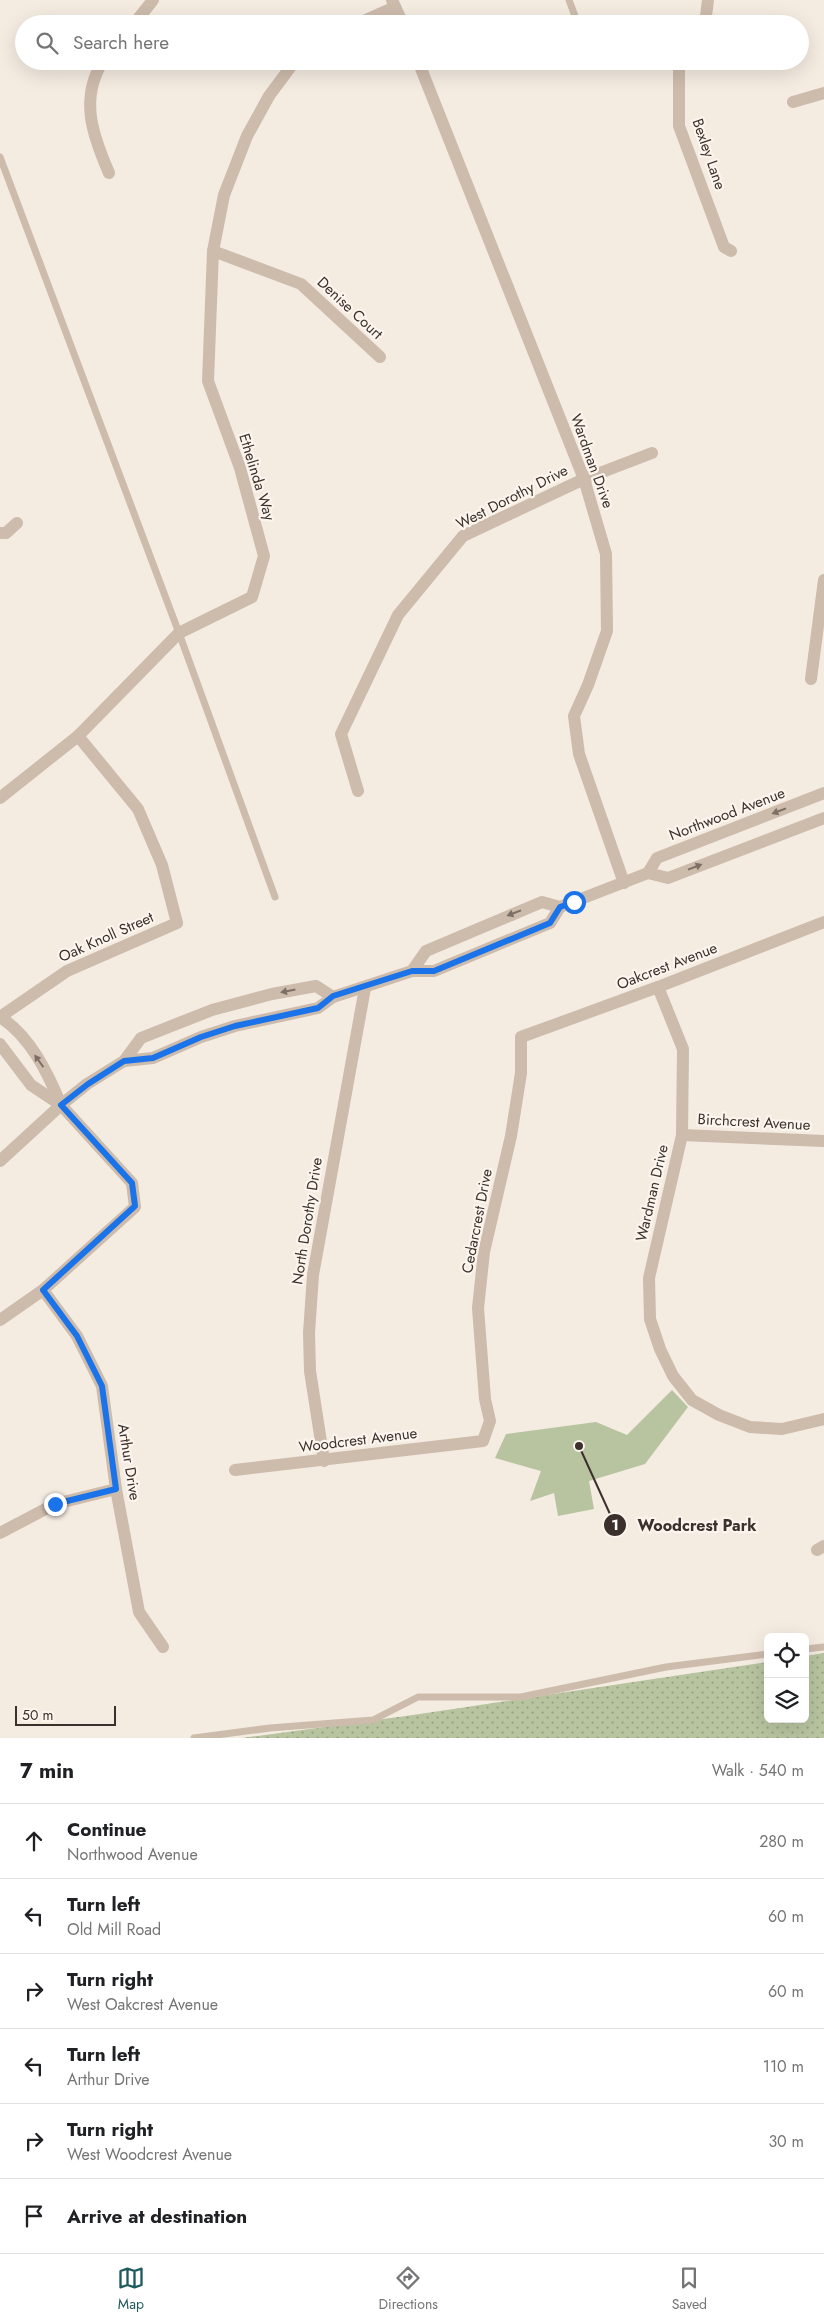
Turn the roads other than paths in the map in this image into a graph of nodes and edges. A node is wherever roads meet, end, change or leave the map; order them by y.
1 (153, 0) edge
2 (568, 0) edge
3 (708, 0) edge
4 (393, 4) edge
5 (141, 15) edge
6 (373, 15) edge
7 (574, 15) edge
8 (706, 15) edge
9 (98, 70) edge
10 (288, 70) edge
11 (422, 70) edge
12 (679, 70) edge
13 (824, 92) edge
14 (793, 102) dead end
15 (0, 157) edge
16 (108, 173) dead end
17 (213, 251) junction
18 (731, 251) dead end
19 (380, 357) dead end
20 (652, 453) dead end
21 (584, 479) junction
22 (17, 523) dead end
23 (0, 533) edge
24 (823, 588) edge
25 (179, 633) junction
26 (811, 679) dead end
27 (78, 736) junction
28 (358, 791) dead end
29 (824, 793) edge
30 (0, 798) edge
31 (824, 818) edge
32 (648, 873) junction
33 (624, 882) junction
34 (275, 897) dead end
35 (560, 907) junction
36 (824, 922) edge
37 (412, 971) junction
38 (658, 987) junction
39 (365, 988) junction
40 (333, 996) junction
41 (0, 1017) edge
42 (521, 1036) joint
43 (0, 1044) edge
44 (124, 1061) junction
45 (61, 1105) junction
46 (682, 1135) junction
47 (824, 1141) edge
48 (0, 1161) edge
49 (43, 1290) junction
50 (0, 1320) edge
51 (824, 1419) edge
52 (484, 1442) joint
53 (324, 1461) junction
54 (235, 1470) dead end
55 (116, 1489) junction
56 (0, 1533) edge
57 (163, 1647) dead end
58 (824, 1647) edge
59 (809, 1649) edge
60 (764, 1655) edge
61 (194, 1738) edge

1 - 5 street
2 - 7 lane
3 - 8 street
4 - 6 street
9 - 16 street
10 - 17 street, Ethelinda Way
11 - 21 street, Wardman Drive
12 - 18 street, Bexley Lane
13 - 14 street
15 - 25 lane
17 - 19 street, Denise Court
17 - 25 street, Ethelinda Way
20 - 21 street, West Dorothy Drive
21 - 28 street, West Dorothy Drive
21 - 33 street, Wardman Drive
22 - 23 street
24 - 26 street
25 - 27 street, Ethelinda Way
25 - 34 lane
27 - 30 street, Ethelinda Way
27 - 41 street, Oak Knoll Street
29 -> 32 street, Northwood Avenue
32 -> 31 street, Northwood Avenue
32 - 33 street, Northwood Avenue
33 - 35 street, Northwood Avenue
35 - 37 street, Northwood Avenue
35 -> 37 street, Northwood Avenue
36 - 38 street, Oakcrest Avenue
37 - 39 street, Northwood Avenue
38 - 42 street, Oakcrest Avenue
38 - 46 street, Wardman Drive
39 - 40 street, Northwood Avenue
39 - 53 street, North Dorothy Drive
40 - 44 street, Northwood Avenue
40 -> 44 street, Northwood Avenue
45 -> 41 street
42 - 52 street, Cedarcrest Drive
43 - 45 street
44 - 45 street, Northwood Avenue
45 - 48 street, Northwood Avenue
45 - 49 street
46 - 47 street, Birchcrest Avenue
46 - 51 street, Wardman Drive
49 - 50 street
49 - 55 street, Arthur Drive
52 - 53 street, Woodcrest Avenue
53 - 54 street, Woodcrest Avenue
55 - 56 street
55 - 57 street, Arthur Drive
58 - 59 lane
60 - 61 lane

